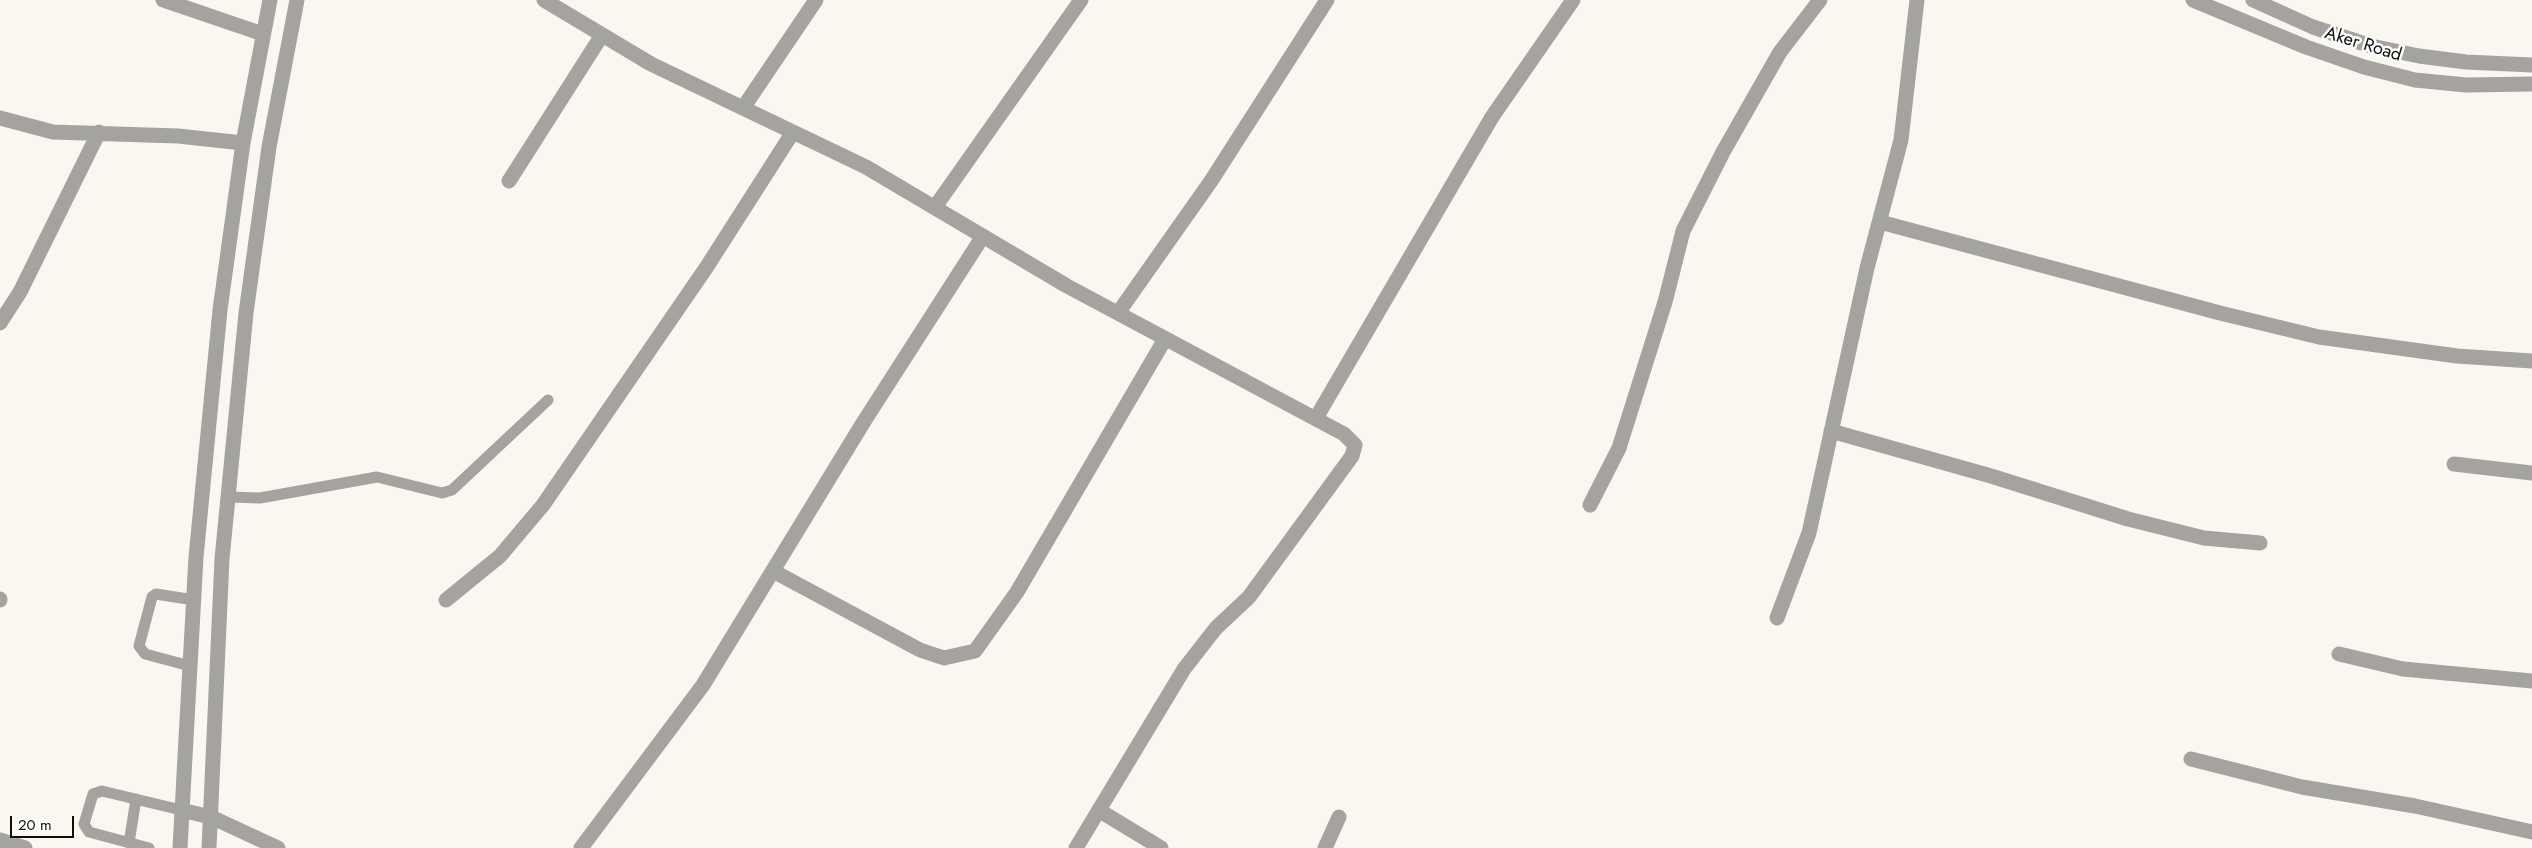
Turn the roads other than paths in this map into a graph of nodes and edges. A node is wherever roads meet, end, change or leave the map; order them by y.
1 (163, 0) edge
2 (270, 0) edge
3 (297, 0) edge
4 (816, 0) edge
5 (1081, 0) edge
6 (1327, 0) edge
7 (1573, 0) edge
8 (1820, 0) edge
9 (1917, 0) edge
10 (2192, 0) edge
11 (2253, 0) edge
12 (552, 2) edge
13 (264, 34) junction
14 (602, 34) junction
15 (2532, 65) edge
16 (2532, 84) edge
17 (743, 108) junction
18 (0, 118) edge
19 (100, 132) junction
20 (793, 132) junction
21 (243, 143) junction
22 (509, 181) dead end
23 (935, 208) junction
24 (1880, 222) junction
25 (983, 236) junction
26 (1118, 314) junction
27 (0, 323) edge
28 (1165, 339) junction
29 (2532, 361) edge
30 (548, 400) dead end
31 (1316, 418) junction
32 (1831, 432) junction
33 (2454, 464) dead end
34 (2532, 473) edge
35 (229, 497) junction
36 (1590, 505) dead end
37 (2260, 542) dead end
38 (774, 572) junction
39 (194, 600) junction
40 (446, 600) dead end
41 (1777, 618) dead end
42 (2339, 654) dead end
43 (190, 666) junction
44 (2532, 681) edge
45 (2191, 759) dead end
46 (136, 799) junction
47 (181, 810) junction
48 (1100, 811) junction
49 (211, 817) junction
50 (1339, 817) dead end
51 (2532, 832) edge
52 (0, 840) edge
53 (129, 843) junction
54 (25, 848) edge
55 (149, 848) edge
56 (180, 848) edge
57 (209, 848) edge
58 (278, 848) edge
59 (581, 848) edge
60 (1076, 848) edge
61 (1160, 848) edge
62 (1325, 848) edge

1 - 13 street
2 - 13 street
3 - 35 street
4 - 17 street
5 - 23 street
6 - 26 street
7 - 31 street
8 - 36 street
9 - 24 street
10 - 16 street, Aker Road
11 - 15 street, Aker Road
12 - 14 street
13 - 21 street
14 - 17 street
14 - 22 street
17 - 20 street
18 - 19 street
19 - 21 street
19 - 27 street
20 - 23 street
20 - 40 street
21 - 39 street
23 - 25 street
24 - 29 street
24 - 32 street
25 - 26 street
25 - 38 street
26 - 28 street
28 - 31 street
28 - 38 street
30 - 35 lane
31 - 48 street
32 - 37 street
32 - 41 street
33 - 34 street
35 - 49 street
38 - 59 street
39 - 43 street
39 - 43 lane
42 - 44 street
43 - 47 street
45 - 51 street
46 - 47 lane
46 - 53 lane
46 - 53 lane
47 - 49 street
47 - 56 street
48 - 60 street
48 - 61 street
49 - 57 street
49 - 58 street
50 - 62 street
52 - 54 street
53 - 55 lane

